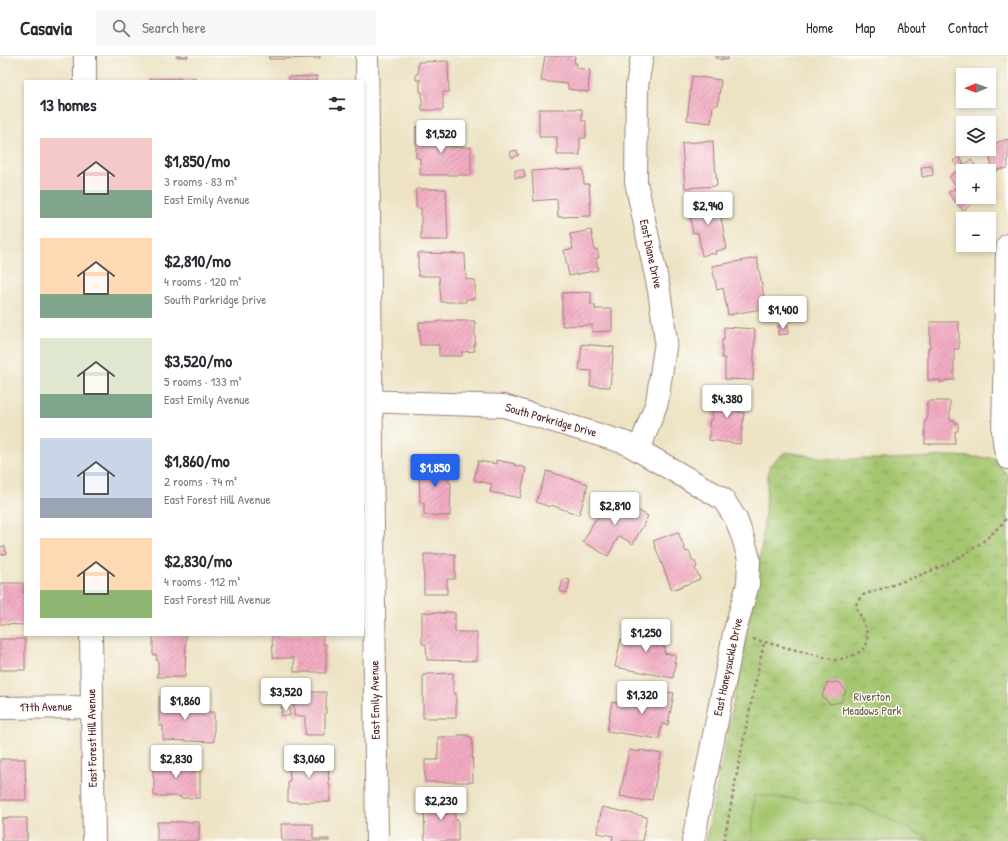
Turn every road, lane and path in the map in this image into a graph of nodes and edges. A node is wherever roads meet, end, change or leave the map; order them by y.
1 (85, 56) edge
2 (367, 56) edge
3 (642, 56) edge
4 (85, 80) edge
5 (1008, 245) edge
6 (367, 401) edge
7 (639, 450) junction
8 (1008, 458) edge
9 (722, 499) joint
10 (1008, 516) edge
11 (734, 634) junction
12 (91, 636) edge
13 (764, 642) junction
14 (92, 707) junction
15 (0, 708) edge
16 (94, 841) edge
17 (377, 841) edge
18 (693, 841) edge
19 (724, 841) edge

1 - 4 street
2 - 6 street, East Emily Avenue
3 - 7 street, East Diane Drive
5 - 8 street
6 - 7 street, South Parkridge Drive
6 - 17 street, East Emily Avenue
7 - 9 street, South Parkridge Drive
9 - 11 street, East Honeysuckle Drive
10 - 13 path
11 - 13 path
11 - 18 street, East Honeysuckle Drive
12 - 14 street, East Forest Hill Avenue
13 - 19 path
14 - 15 street, 17th Avenue
14 - 16 street, East Forest Hill Avenue

